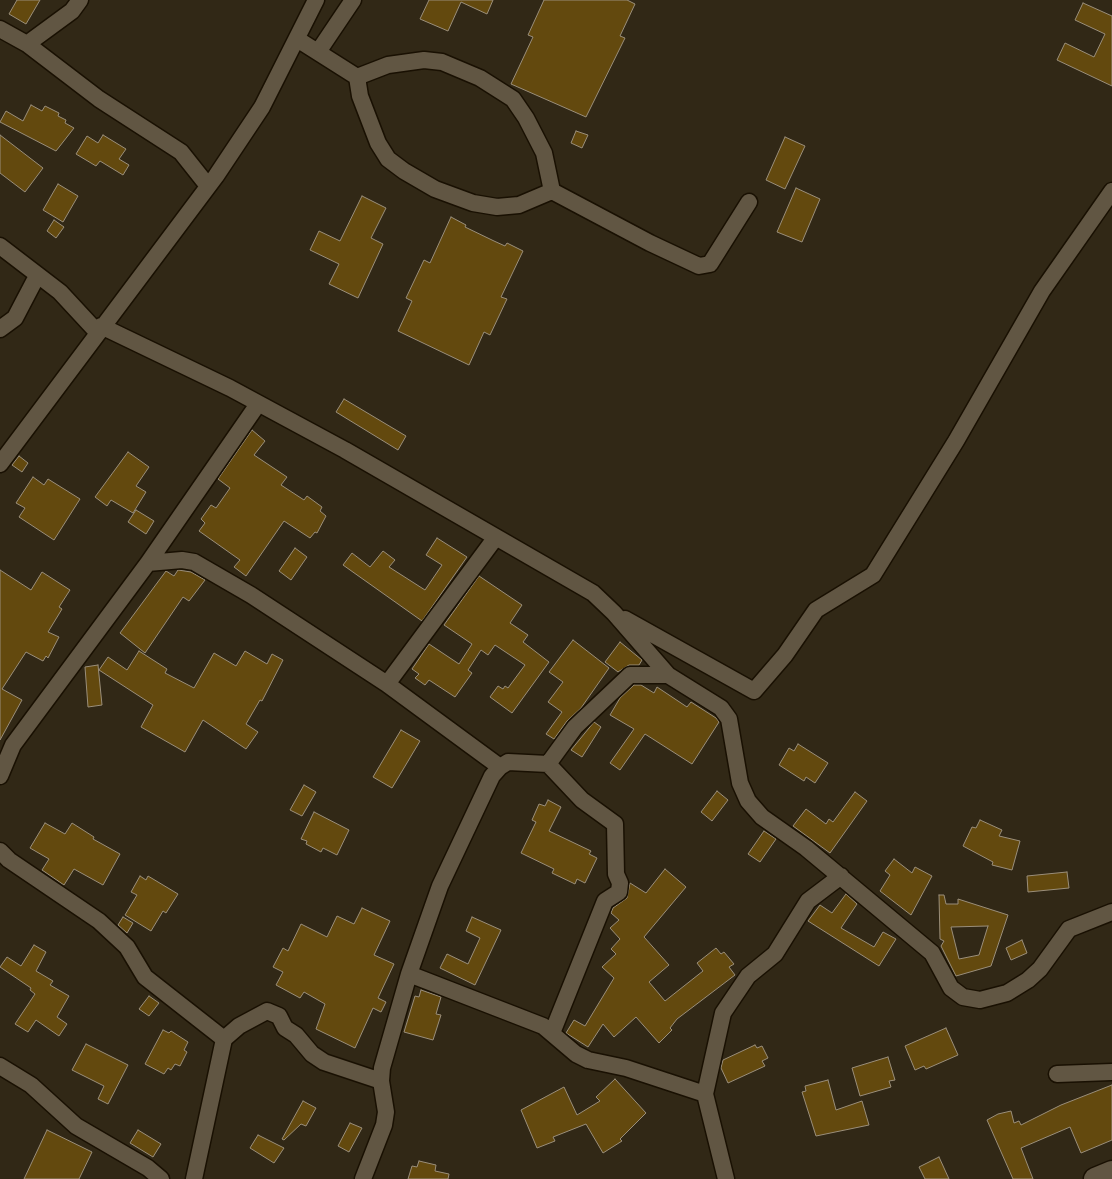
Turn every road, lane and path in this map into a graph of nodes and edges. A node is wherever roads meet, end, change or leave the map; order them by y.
1 (80, 0) edge
2 (316, 0) edge
3 (353, 0) edge
4 (0, 29) edge
5 (297, 39) junction
6 (27, 44) junction
7 (318, 52) junction
8 (357, 77) junction
9 (208, 186) junction
10 (552, 191) junction
11 (1112, 191) edge
12 (749, 202) dead end
13 (0, 246) edge
14 (37, 276) junction
15 (0, 329) edge
16 (100, 329) junction
17 (258, 404) junction
18 (0, 464) edge
19 (496, 537) junction
20 (148, 563) junction
21 (614, 613) junction
22 (668, 676) junction
23 (387, 684) junction
24 (548, 764) junction
25 (500, 767) junction
26 (0, 776) edge
27 (0, 851) edge
28 (841, 876) junction
29 (1112, 912) edge
30 (409, 974) junction
31 (552, 1032) junction
32 (224, 1039) junction
33 (0, 1066) edge
34 (1112, 1072) edge
35 (1057, 1074) dead end
36 (381, 1081) junction
37 (705, 1094) junction
38 (1112, 1172) edge
39 (161, 1179) edge
40 (194, 1179) edge
41 (363, 1179) edge
42 (726, 1179) edge
43 (1095, 1179) edge

1 - 6 street
2 - 5 street
3 - 7 street
4 - 6 street
5 - 7 street
5 - 9 street
6 - 9 street
7 - 8 street
8 - 10 street
8 - 10 street
9 - 16 street
10 - 12 street
11 - 21 street
13 - 14 street
14 - 15 street
14 - 16 street
16 - 17 street
16 - 18 street
17 - 19 street
17 - 20 street
19 - 21 street
19 - 23 street
20 - 23 street
20 - 26 street
21 - 22 street
22 - 24 street
22 - 28 street
23 - 25 street
24 - 25 street
24 - 31 street
25 - 30 street
27 - 32 street
28 - 29 street
28 - 37 street
30 - 31 street
30 - 36 street
31 - 37 street
32 - 36 street
32 - 40 street
33 - 39 street
34 - 35 street
36 - 41 street
37 - 42 street
38 - 43 main road

